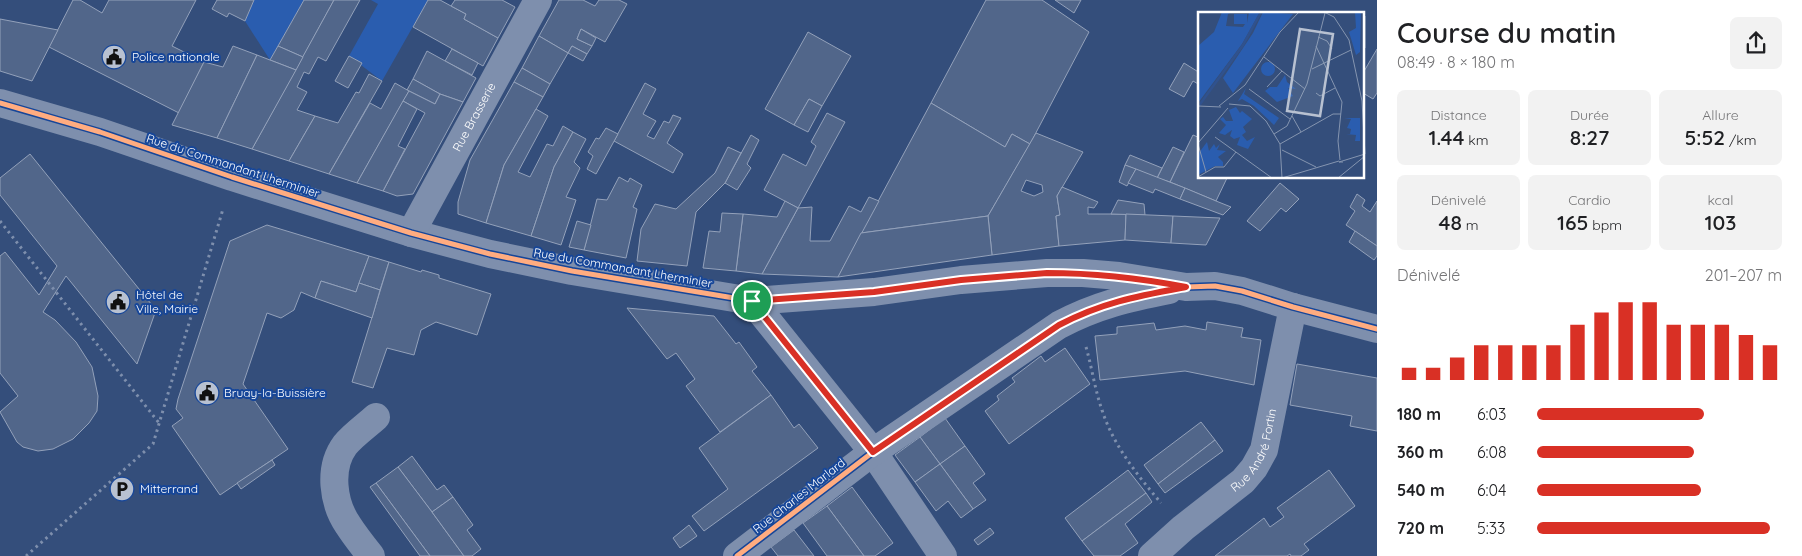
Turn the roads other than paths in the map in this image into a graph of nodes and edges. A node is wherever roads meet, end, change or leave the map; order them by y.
1 (538, 0) edge
2 (0, 103) edge
3 (411, 233) junction
4 (1186, 287) junction
5 (752, 301) junction
6 (1293, 307) junction
7 (1377, 329) edge
8 (376, 417) dead end
9 (873, 452) junction
10 (371, 556) edge
11 (737, 556) edge
12 (944, 556) edge
13 (1152, 556) edge

1 - 3 street, Rue Brasserie
2 - 3 street, Rue du Commandant Lherminier
3 - 5 street, Rue du Commandant Lherminier
4 - 5 street, Rue du Commandant Lherminier
4 - 6 street, Rue du Commandant Lherminier
4 - 9 street, Rue Charles Marlard
5 - 9 street
6 - 7 street, Rue du Commandant Lherminier
6 - 13 street, Rue André Fortin
8 - 10 street
9 - 11 street, Rue Charles Marlard
9 - 12 street

